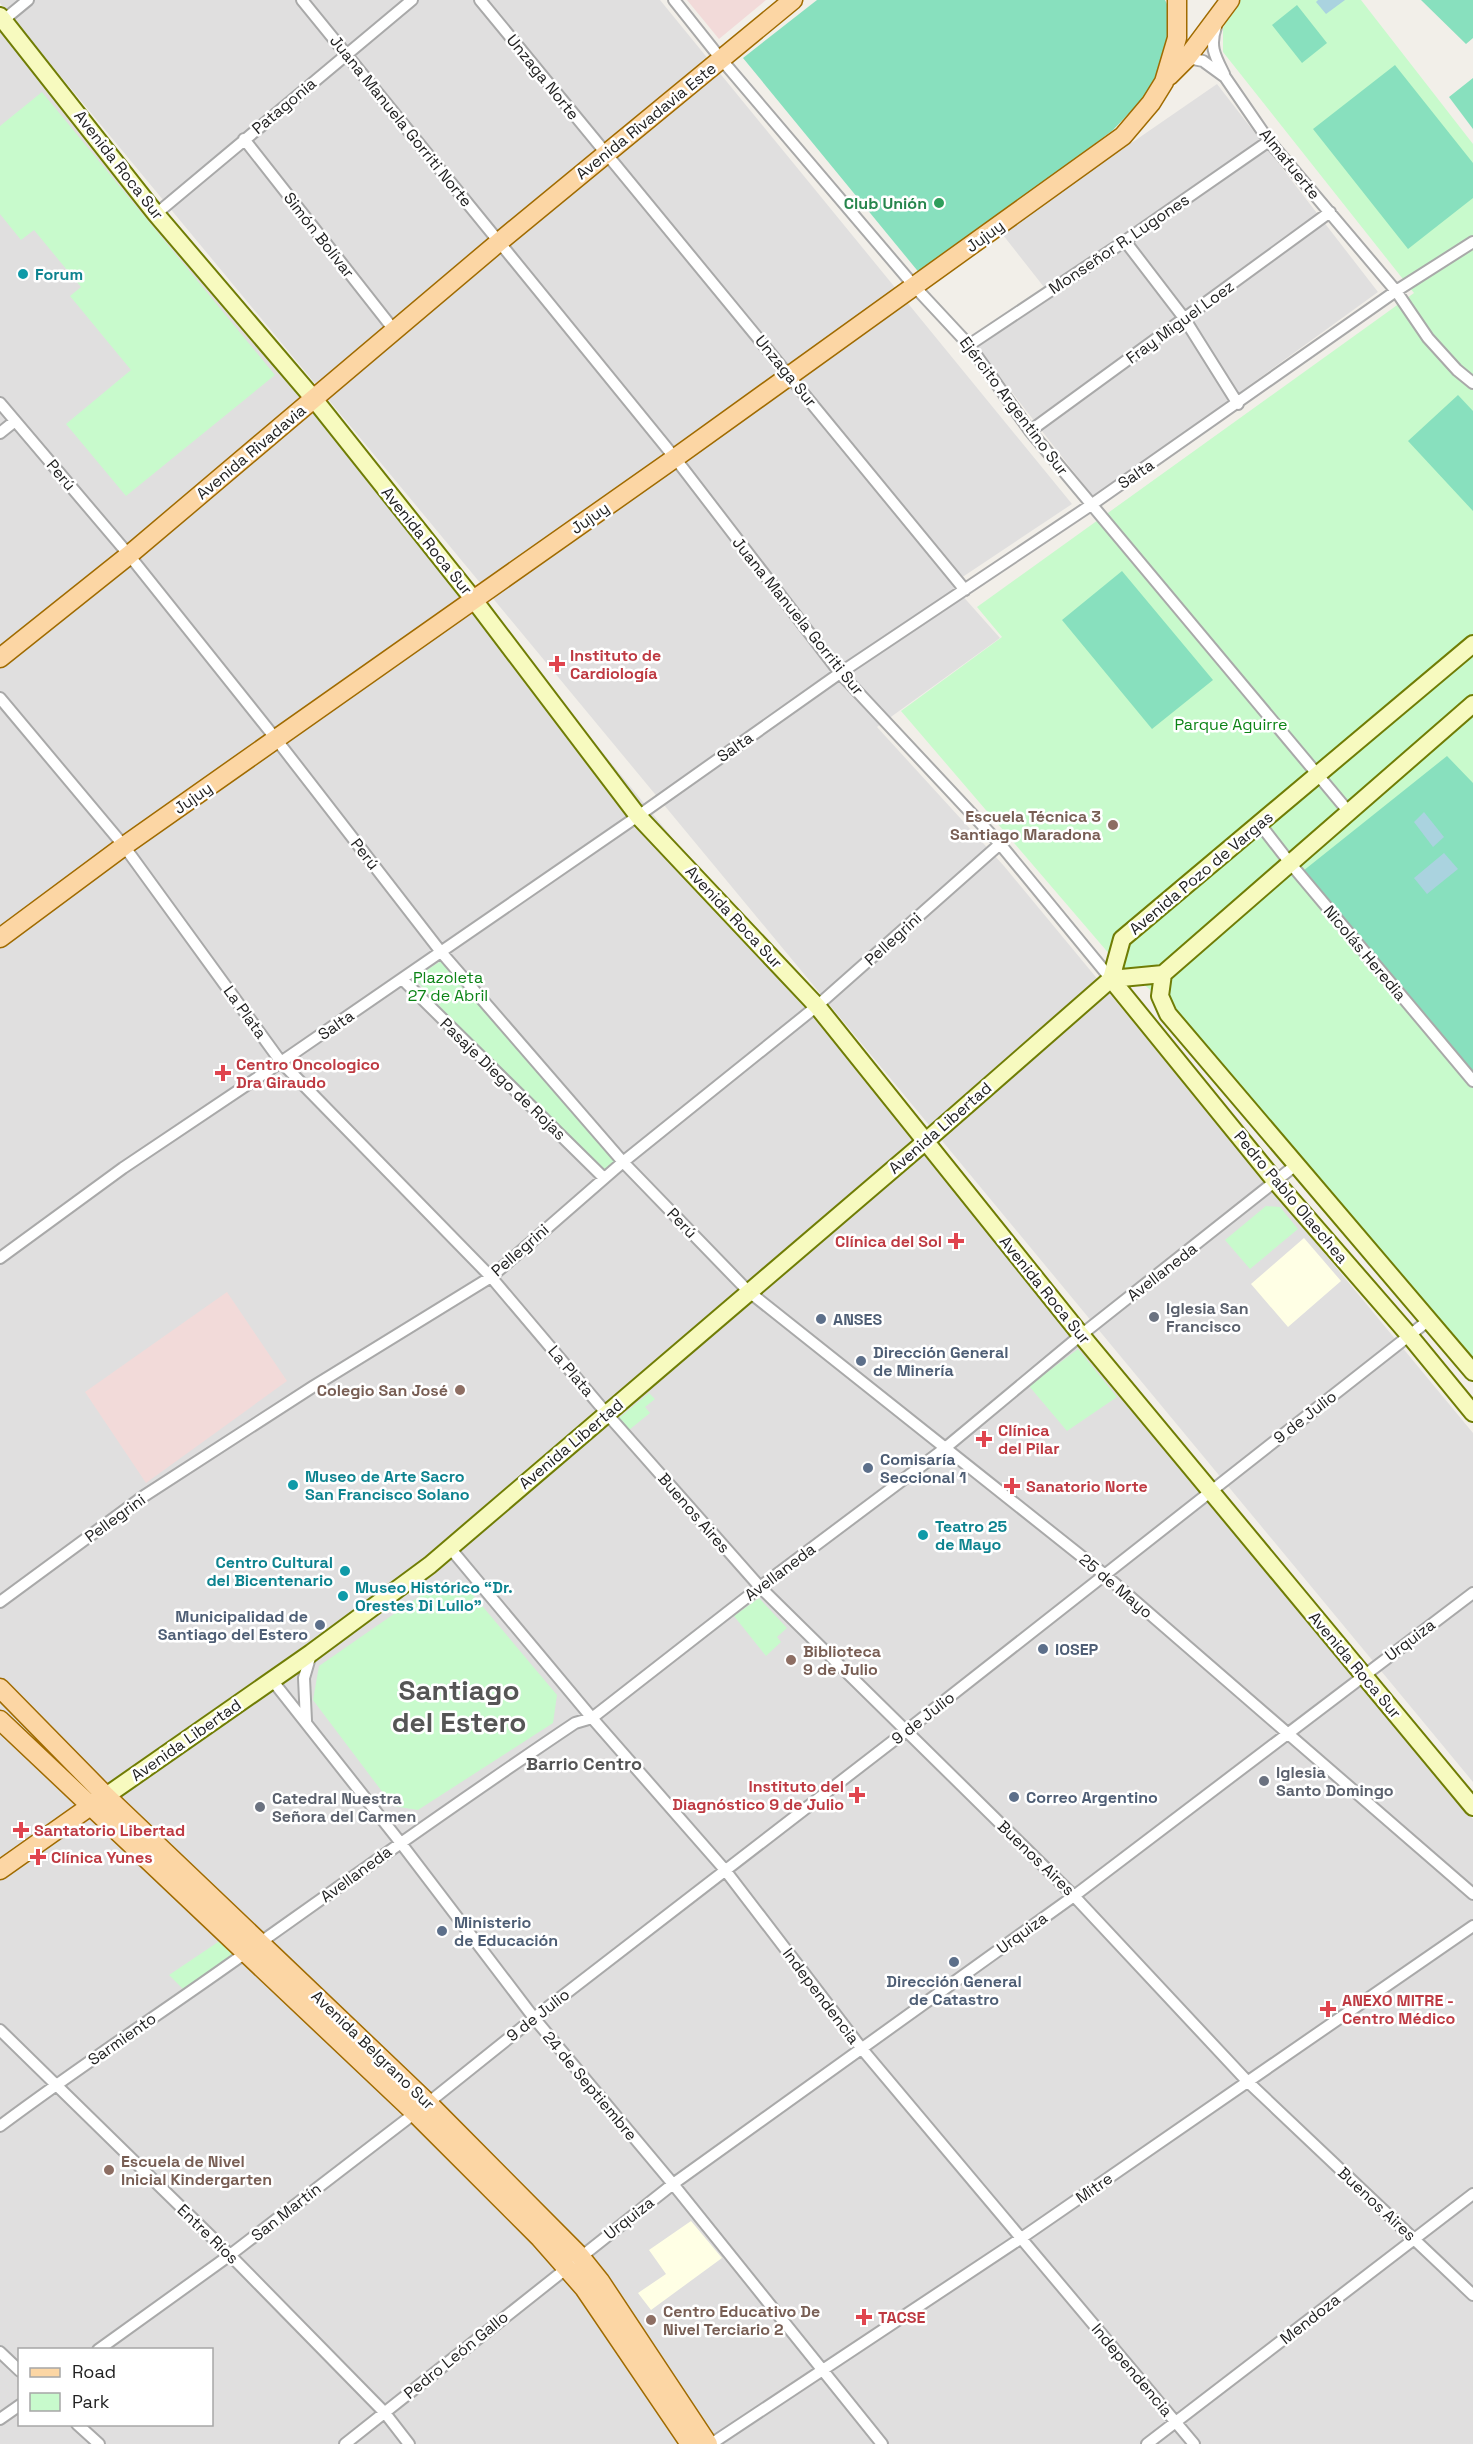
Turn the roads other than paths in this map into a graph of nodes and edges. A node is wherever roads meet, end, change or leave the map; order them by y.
1 (28, 0) edge
2 (302, 0) edge
3 (412, 0) edge
4 (480, 0) edge
5 (674, 0) edge
6 (793, 0) edge
7 (1177, 0) edge
8 (1225, 6) edge
9 (1, 20) edge
10 (347, 53) junction
11 (1180, 56) junction
12 (721, 59) junction
13 (1225, 77) junction
14 (244, 139) junction
15 (1269, 141) junction
16 (606, 154) junction
17 (1330, 212) junction
18 (156, 214) junction
19 (1125, 241) junction
20 (499, 242) junction
21 (1473, 242) edge
22 (915, 287) junction
23 (1396, 291) junction
24 (1184, 318) junction
25 (394, 330) junction
26 (969, 345) junction
27 (790, 376) junction
28 (1473, 382) edge
29 (314, 399) junction
30 (0, 402) edge
31 (1238, 404) junction
32 (15, 421) junction
33 (1030, 431) junction
34 (0, 433) edge
35 (675, 458) junction
36 (1091, 505) junction
37 (129, 555) junction
38 (965, 590) junction
39 (474, 600) junction
40 (1473, 644) edge
41 (0, 658) edge
42 (840, 673) junction
43 (0, 698) edge
44 (1473, 704) edge
45 (276, 739) junction
46 (1318, 775) junction
47 (1348, 811) junction
48 (638, 816) junction
49 (1259, 823) junction
50 (1000, 844) junction
51 (124, 846) junction
52 (1290, 862) junction
53 (0, 938) edge
54 (441, 952) junction
55 (1163, 974) junction
56 (402, 979) junction
57 (1112, 979) junction
58 (817, 1006) junction
59 (281, 1062) junction
60 (1473, 1081) edge
61 (926, 1141) junction
62 (623, 1162) junction
63 (1297, 1164) junction
64 (604, 1178) junction
65 (1276, 1182) junction
66 (0, 1258) edge
67 (491, 1277) junction
68 (748, 1291) junction
69 (1429, 1320) junction
70 (1081, 1335) junction
71 (1409, 1335) junction
72 (1473, 1372) edge
73 (1473, 1413) edge
74 (607, 1414) junction
75 (944, 1449) junction
76 (1211, 1490) junction
77 (450, 1548) junction
78 (1105, 1575) junction
79 (760, 1587) junction
80 (1473, 1593) edge
81 (0, 1602) edge
82 (311, 1653) junction
83 (1363, 1676) junction
84 (272, 1680) junction
85 (0, 1688) edge
86 (592, 1718) junction
87 (0, 1720) edge
88 (306, 1722) junction
89 (906, 1731) junction
90 (1288, 1732) junction
91 (106, 1796) junction
92 (90, 1807) junction
93 (1473, 1807) edge
94 (400, 1842) junction
95 (0, 1870) edge
96 (725, 1870) junction
97 (1473, 1894) edge
98 (1074, 1896) junction
99 (1473, 1926) edge
100 (260, 1942) junction
101 (245, 1954) junction
102 (534, 2018) junction
103 (0, 2030) edge
104 (862, 2049) junction
105 (1247, 2081) junction
106 (55, 2085) junction
107 (421, 2108) junction
108 (0, 2126) edge
109 (673, 2184) junction
110 (1473, 2193) edge
111 (1020, 2239) junction
112 (1414, 2239) junction
113 (230, 2255) junction
114 (573, 2262) junction
115 (1473, 2295) edge
116 (99, 2348) edge
117 (0, 2352) edge
118 (18, 2369) edge
119 (822, 2370) junction
120 (18, 2406) edge
121 (385, 2413) junction
122 (0, 2419) edge
123 (1176, 2423) junction
124 (79, 2426) edge
125 (99, 2444) edge
126 (345, 2444) edge
127 (409, 2444) edge
128 (690, 2444) edge
129 (710, 2444) edge
130 (882, 2444) edge
131 (1147, 2444) edge
132 (1194, 2444) edge

1 - 9 street
2 - 10 street, Juana Manuela Gorriti Norte
3 - 10 street, Patagonia
4 - 16 street, Unzaga Norte
5 - 12 street, Ejército Argentino Sur
6 - 12 main road, Avenida Rivadavia Este
7 - 11 main road
8 - 11 main road
8 - 13 street
9 - 18 street, Avenida Roca Sur
10 - 14 street, Patagonia
10 - 20 street, Juana Manuela Gorriti Norte
11 - 13 street, Almafuerte
11 - 22 main road, Jujuy
12 - 16 main road, Avenida Rivadavia Este
12 - 22 street, Ejército Argentino Sur
13 - 15 street, Almafuerte
14 - 18 street, Patagonia
14 - 25 street, Simón Bolívar
15 - 17 street, Almafuerte
15 - 19 street, Monseñor R. Lugones
16 - 20 main road, Avenida Rivadavia Este
16 - 27 street, Unzaga Sur
17 - 23 street, Almafuerte
17 - 24 street, Fray Miguel Loez
18 - 29 street, Avenida Roca Sur
19 - 24 street
19 - 26 street, Monseñor R. Lugones
20 - 25 main road, Avenida Rivadavia
20 - 35 street, Juana Manuela Gorriti Sur
21 - 23 street, Salta
22 - 26 street, Ejército Argentino Sur
22 - 27 main road, Jujuy
23 - 28 street, Almafuerte
23 - 31 street, Salta
24 - 31 street
24 - 33 street, Fray Miguel Loez
25 - 29 main road, Avenida Rivadavia
26 - 33 street, Ejército Argentino Sur
27 - 35 main road, Jujuy
27 - 38 street, Unzaga Sur
29 - 37 main road, Avenida Rivadavia
29 - 39 street, Avenida Roca Sur
30 - 32 street, Perú
31 - 36 street, Salta
32 - 34 street
32 - 37 street, Perú
33 - 36 street, Ejército Argentino Sur
35 - 39 main road, Jujuy
35 - 42 street, Juana Manuela Gorriti Sur
36 - 38 street, Salta
36 - 46 street, Ejército Argentino Sur
37 - 41 main road, Avenida Rivadavia
37 - 45 street, Perú
38 - 42 street, Salta
39 - 45 main road, Jujuy
39 - 48 street, Avenida Roca Sur
40 - 46 street, Avenida Pozo de Vargas
42 - 48 street, Salta
42 - 50 street, Juana Manuela Gorriti Sur
43 - 51 street, La Plata
44 - 47 street
45 - 51 main road, Jujuy
45 - 54 street, Perú
46 - 47 street, Ejército Argentino Sur
46 - 49 street, Avenida Pozo de Vargas
47 - 52 street
48 - 54 street, Salta
48 - 58 street, Avenida Roca Sur
49 - 52 street, Nicolás Heredia
49 - 57 street, Avenida Pozo de Vargas
50 - 57 street, Juana Manuela Gorriti Sur
50 - 58 street, Pellegrini
51 - 53 main road, Jujuy
51 - 59 street, La Plata
52 - 55 street
52 - 60 street, Nicolás Heredia
54 - 56 street, Salta
54 - 62 street, Perú
55 - 57 street
55 - 63 street, Pedro Pablo Olaechea
56 - 59 street, Salta
56 - 64 street, Pasaje Diego de Rojas
57 - 61 street, Avenida Libertad
57 - 65 street, Pedro Pablo Olaechea
58 - 61 street, Avenida Roca Sur
58 - 62 street, Pellegrini
59 - 66 street, Salta
59 - 67 street, La Plata
61 - 68 street, Avenida Libertad
61 - 70 street, Avenida Roca Sur
62 - 64 street, Pellegrini
62 - 68 street, Perú
63 - 65 street, Avellaneda
63 - 69 street, Pedro Pablo Olaechea
64 - 67 street, Pellegrini
65 - 70 street, Avellaneda
65 - 71 street, Pedro Pablo Olaechea
67 - 74 street, La Plata
67 - 81 street, Pellegrini
68 - 74 street, Avenida Libertad
68 - 75 street, 25 de Mayo
69 - 71 street, 9 de Julio
69 - 72 street, Pedro Pablo Olaechea
70 - 75 street, Avellaneda
70 - 76 street, Avenida Roca Sur
71 - 73 street, Pedro Pablo Olaechea
71 - 76 street, 9 de Julio
74 - 77 street, Avenida Libertad
74 - 79 street, Buenos Aires
75 - 78 street, 25 de Mayo
75 - 79 street, Avellaneda
76 - 78 street, 9 de Julio
76 - 83 street, Avenida Roca Sur
77 - 82 street, Avenida Libertad
77 - 86 street, Independencia
78 - 89 street, 9 de Julio
78 - 90 street, 25 de Mayo
79 - 86 street, Avellaneda
79 - 89 street, Buenos Aires
80 - 83 street, Urquiza
82 - 84 street, Avenida Libertad
82 - 88 street
83 - 90 street, Urquiza
83 - 93 street, Avenida Roca Sur
84 - 88 street, 24 de Septiembre
84 - 91 street, Avenida Libertad
85 - 91 main road, Avenida Belgrano Sur
86 - 94 street, Avellaneda
86 - 96 street, Independencia
87 - 92 main road, Avenida Belgrano Sur
88 - 94 street, 24 de Septiembre
89 - 96 street, 9 de Julio
89 - 98 street, Buenos Aires
90 - 97 street, 25 de Mayo
90 - 98 street, Urquiza
91 - 92 main road, Avenida Libertad
91 - 100 main road, Avenida Belgrano Sur
92 - 95 main road, Avenida Libertad
92 - 101 main road, Avenida Belgrano Sur
94 - 100 street, Avellaneda
94 - 102 street, 24 de Septiembre
96 - 102 street, 9 de Julio
96 - 104 street, Independencia
98 - 104 street, Urquiza
98 - 105 street, Buenos Aires
99 - 105 street, Mitre
100 - 101 street, Avellaneda
100 - 107 main road, Avenida Belgrano Sur
101 - 106 street, Sarmiento
101 - 107 main road, Avenida Belgrano Sur
102 - 107 street, 9 de Julio
102 - 109 street, 24 de Septiembre
103 - 106 street, Entre Ríos
104 - 109 street, Urquiza
104 - 111 street, Independencia
105 - 111 street, Mitre
105 - 112 street, Buenos Aires
106 - 108 street, Sarmiento
106 - 113 street, Entre Ríos
107 - 113 street, San Martín
107 - 114 main road, Avenida Belgrano Sur
109 - 114 street, Urquiza
109 - 119 street, 24 de Septiembre
110 - 112 street, Mendoza
111 - 119 street, Mitre
111 - 123 street, Independencia
112 - 115 street, Buenos Aires
112 - 123 street, Mendoza
113 - 116 street, San Martín
113 - 121 street, Entre Ríos
114 - 121 street, Pedro León Gallo
114 - 128 main road, Avenida Belgrano Sur
114 - 129 main road, Avenida Belgrano Sur
117 - 118 street
119 - 129 street, Mitre
119 - 130 street, 24 de Septiembre
120 - 122 street
121 - 126 street, Pedro León Gallo
121 - 127 street, Entre Ríos
123 - 131 street, Mendoza
123 - 132 street, Independencia
124 - 125 street

